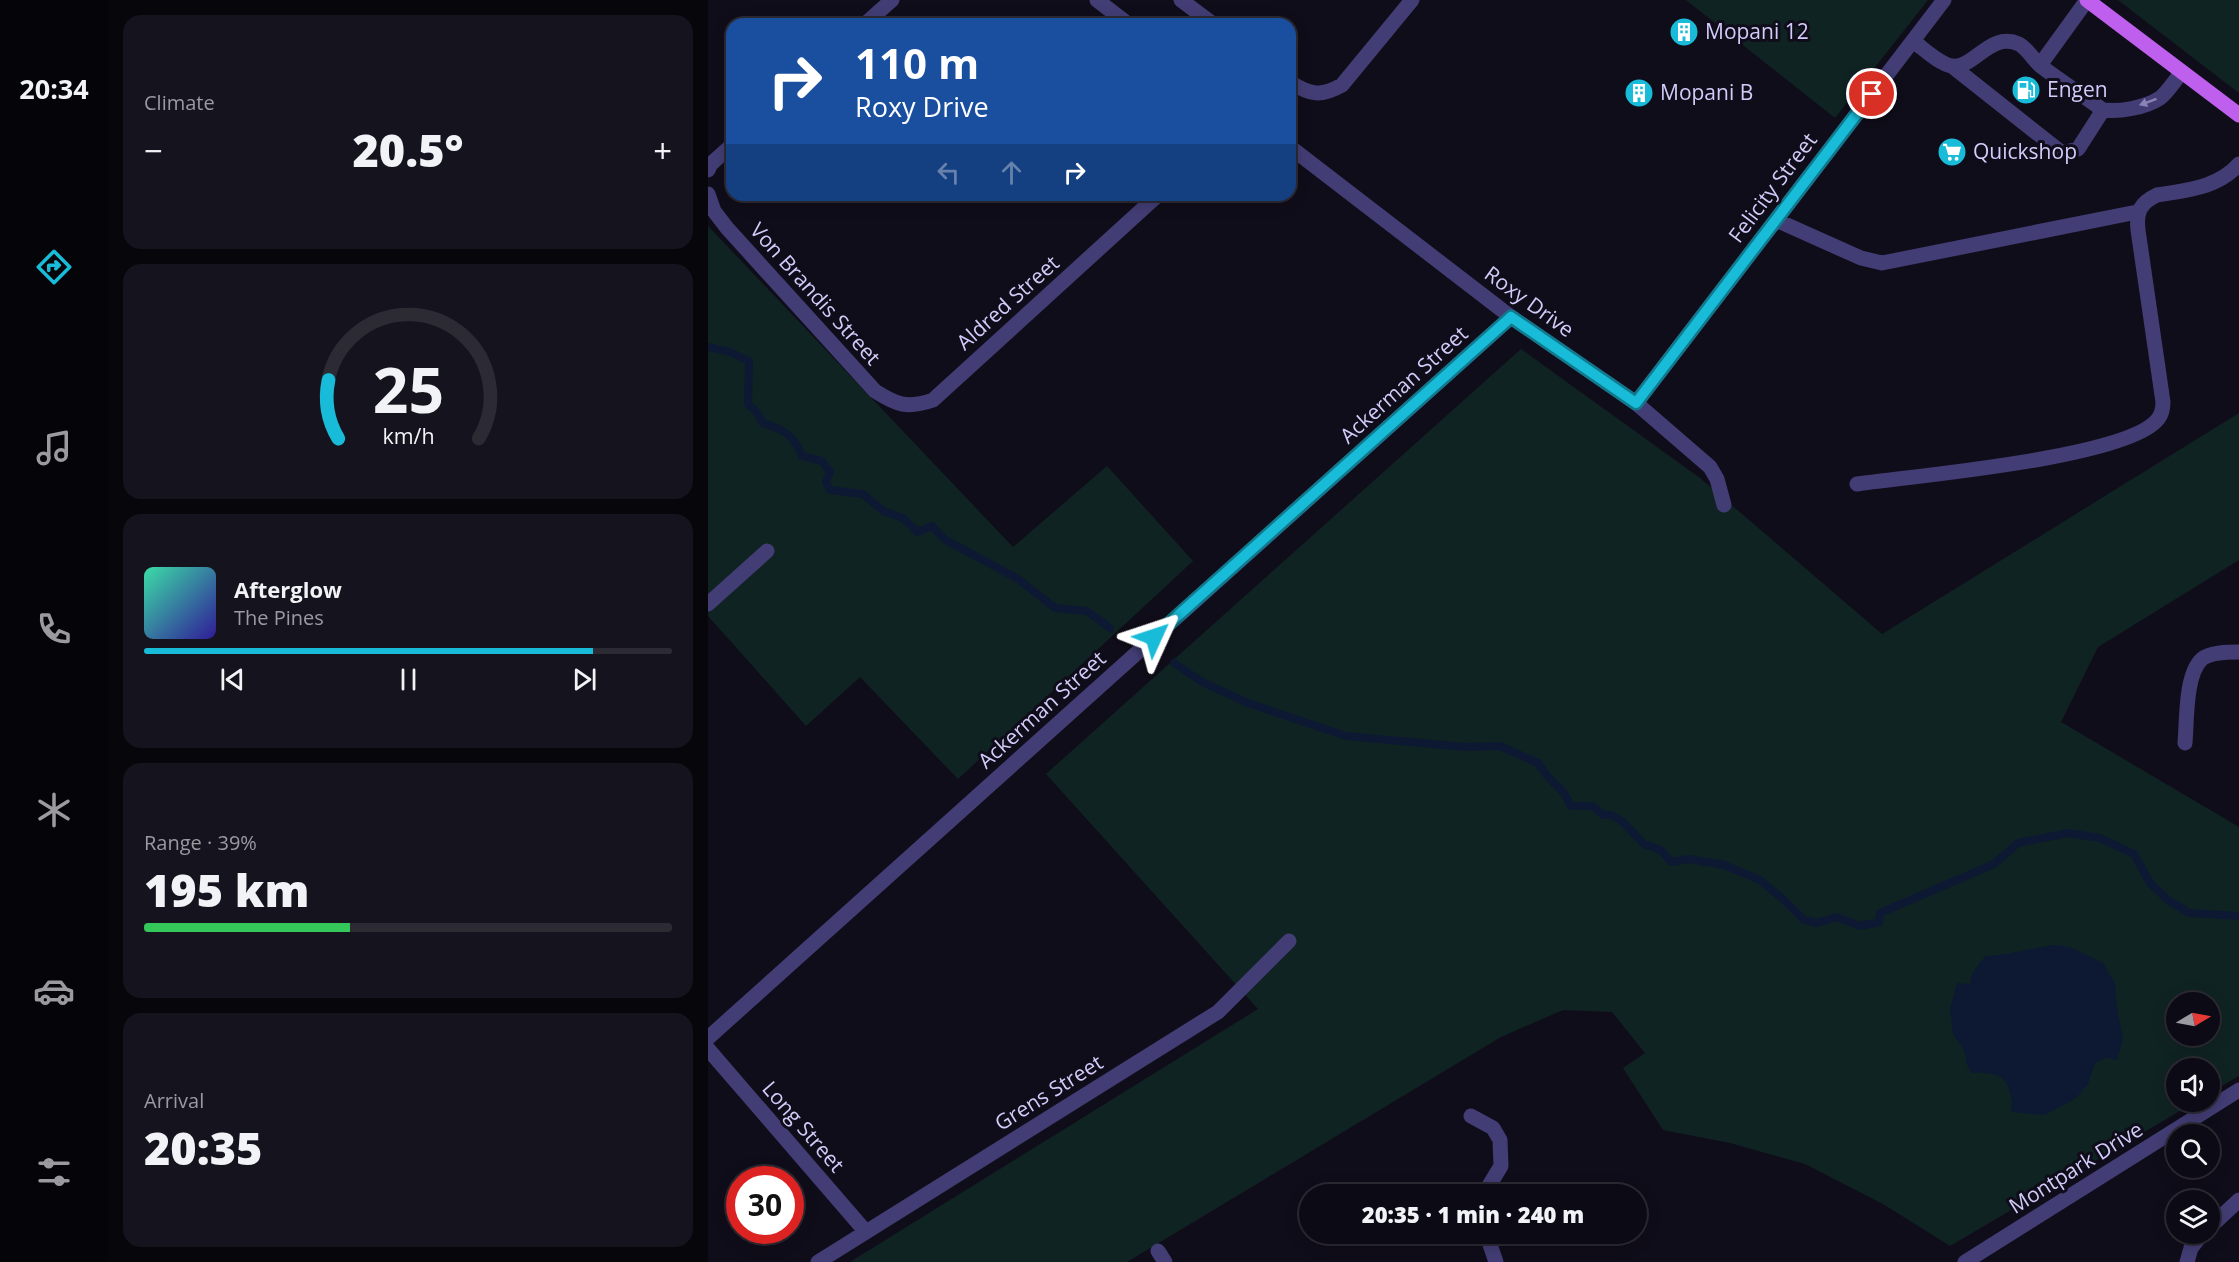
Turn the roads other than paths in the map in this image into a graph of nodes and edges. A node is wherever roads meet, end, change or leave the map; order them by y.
1 (892, 0) edge
2 (1096, 0) edge
3 (1181, 0) edge
4 (1412, 0) edge
5 (1944, 0) edge
6 (2087, 0) edge
7 (872, 18) edge
8 (1120, 18) edge
9 (1205, 18) edge
10 (1913, 41) junction
11 (2040, 65) junction
12 (1952, 66) junction
13 (2182, 72) junction
14 (1296, 86) edge
15 (2103, 110) junction
16 (2239, 115) edge
17 (726, 150) edge
18 (1296, 152) edge
19 (2239, 164) edge
20 (708, 170) edge
21 (708, 194) edge
22 (1151, 201) edge
23 (2138, 212) junction
24 (1776, 220) junction
25 (1511, 317) junction
26 (875, 391) joint
27 (1636, 403) junction
28 (1857, 484) dead end
29 (1724, 505) dead end
30 (767, 551) dead end
31 (708, 604) edge
32 (2239, 652) edge
33 (2185, 743) dead end
34 (1289, 941) dead end
35 (708, 1038) edge
36 (708, 1049) edge
37 (2237, 1095) edge
38 (1471, 1116) dead end
39 (1490, 1184) edge
40 (2239, 1200) edge
41 (2220, 1218) edge
42 (866, 1232) junction
43 (1490, 1244) edge
44 (2194, 1244) edge
45 (818, 1262) edge
46 (1496, 1262) edge
47 (1965, 1262) edge
48 (2187, 1262) edge

1 - 7 street
2 - 8 street
3 - 9 street
4 - 14 street
5 - 10 street, Felicity Street
6 - 11 street
6 - 13 main road
10 - 12 street
10 - 24 street, Felicity Street
11 - 12 street
11 - 15 street
12 - 15 street
13 -> 15 street
13 - 16 main road
17 - 20 street
18 - 25 street, Roxy Drive
19 - 23 street
21 - 26 street, Von Brandis Street
22 - 26 street, Aldred Street
23 - 24 street
23 - 28 street
24 - 27 street, Felicity Street
25 - 27 street, Roxy Drive
25 - 35 street, Ackerman Street
27 - 29 street, Roxy Drive
30 - 31 street
32 - 33 street
34 - 42 street, Grens Street
36 - 42 street, Long Street
37 - 47 street, Montpark Drive
38 - 39 street
40 - 41 street
42 - 45 street, Grens Street
43 - 46 street
44 - 48 street

